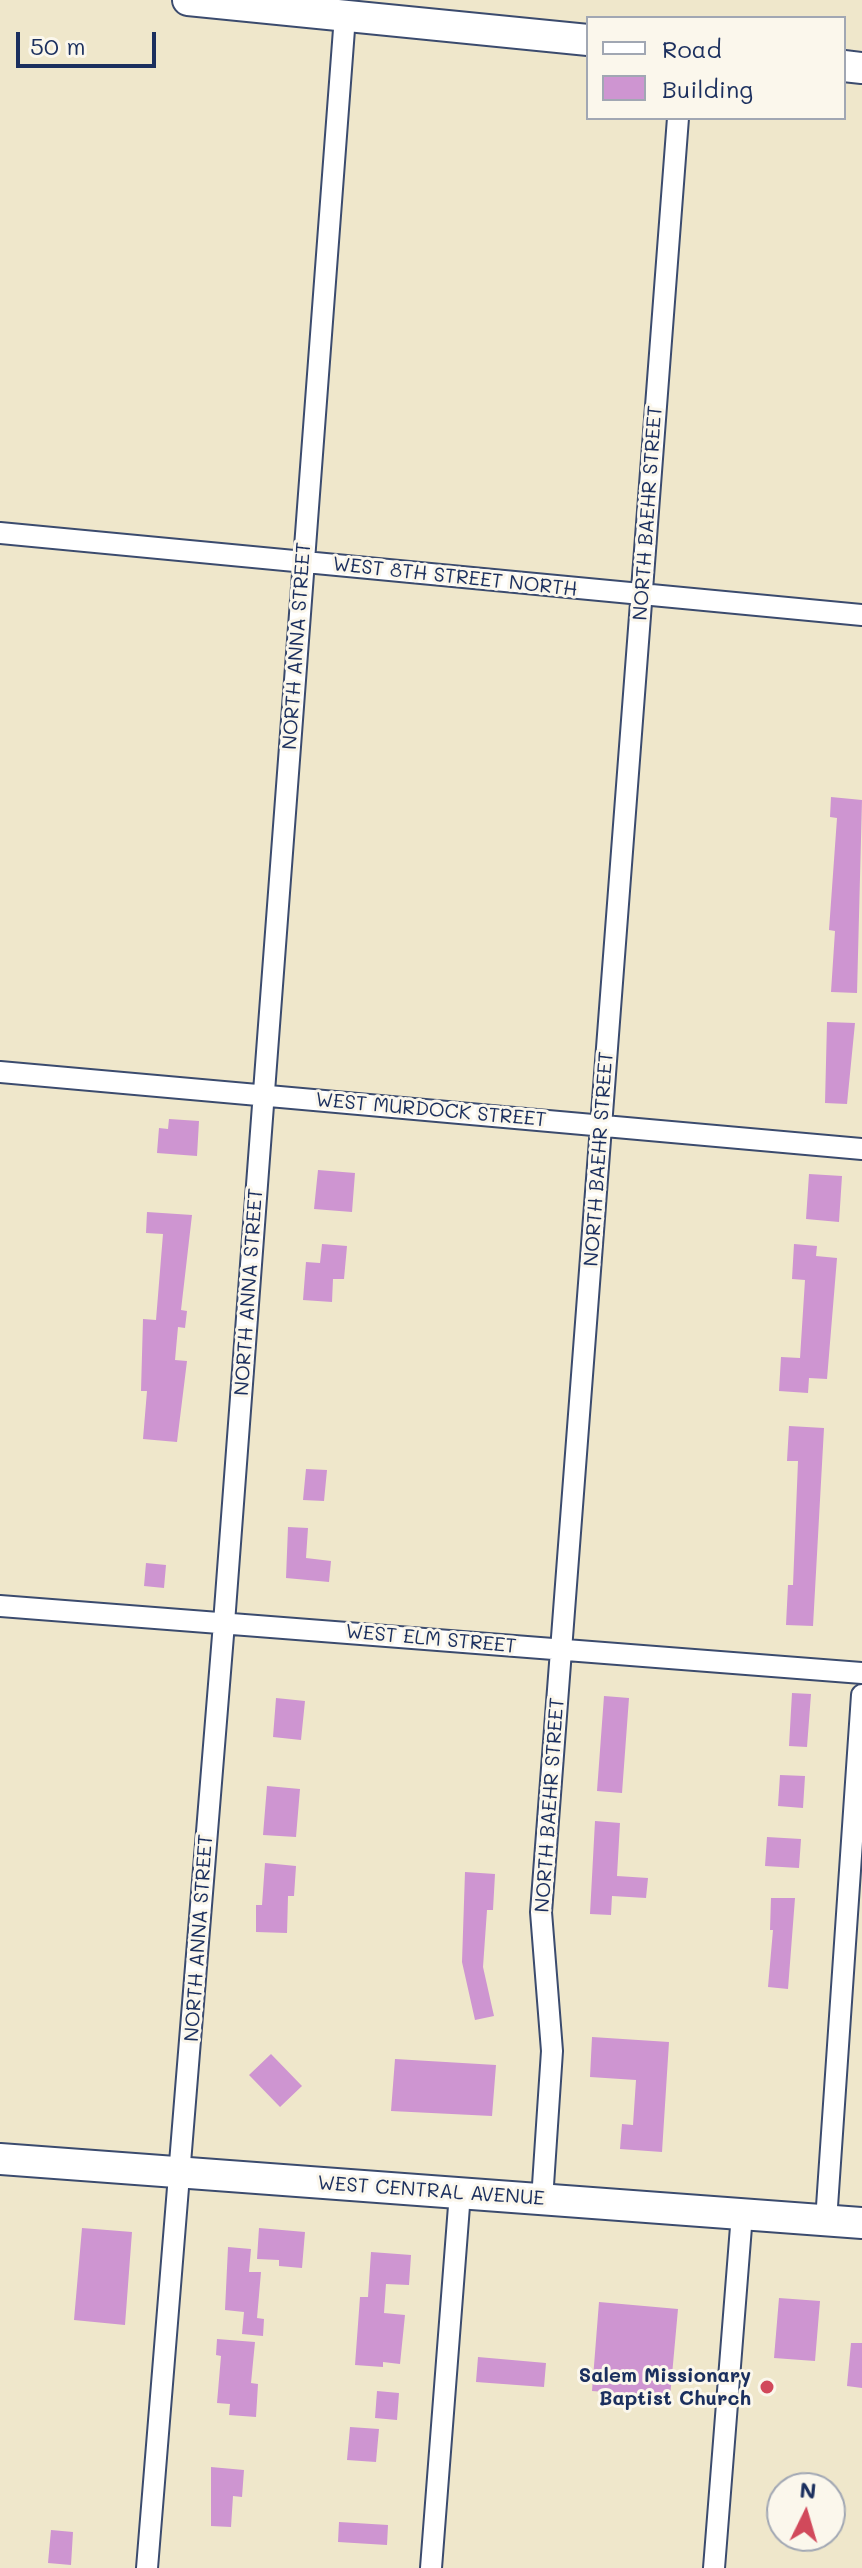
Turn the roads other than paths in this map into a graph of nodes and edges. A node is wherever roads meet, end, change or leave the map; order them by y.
1 (188, 0) edge
2 (345, 16) junction
3 (586, 40) edge
4 (678, 120) edge
5 (0, 533) edge
6 (304, 562) junction
7 (642, 595) junction
8 (862, 615) edge
9 (0, 1072) edge
10 (264, 1095) junction
11 (602, 1125) junction
12 (862, 1149) edge
13 (0, 1606) edge
14 (224, 1623) junction
15 (562, 1650) junction
16 (862, 1673) edge
17 (862, 1695) edge
18 (0, 2159) edge
19 (180, 2173) junction
20 (460, 2193) junction
21 (542, 2200) junction
22 (742, 2214) junction
23 (826, 2221) junction
24 (862, 2223) edge
25 (147, 2568) edge
26 (431, 2568) edge
27 (714, 2568) edge

1 - 2 main road
2 - 3 main road
2 - 6 street, NORTH ANNA STREET
4 - 7 street, NORTH BAEHR STREET
5 - 6 street, WEST 8TH STREET NORTH
6 - 7 street, WEST 8TH STREET NORTH
6 - 10 street, NORTH ANNA STREET
7 - 8 street, WEST 8TH STREET NORTH
7 - 11 street, NORTH BAEHR STREET
9 - 10 street, WEST MURDOCK STREET
10 - 11 street, WEST MURDOCK STREET
10 - 14 street, NORTH ANNA STREET
11 - 12 street, WEST MURDOCK STREET
11 - 15 street, NORTH BAEHR STREET
13 - 14 street, WEST ELM STREET
14 - 15 street, WEST ELM STREET
14 - 19 street, NORTH ANNA STREET
15 - 16 street, WEST ELM STREET
15 - 21 street, NORTH BAEHR STREET
17 - 23 street
18 - 19 main road, WEST CENTRAL AVENUE
19 - 20 main road, WEST CENTRAL AVENUE
19 - 25 street, NORTH ANNA STREET
20 - 21 main road, WEST CENTRAL AVENUE
20 - 26 street
21 - 22 main road, WEST CENTRAL AVENUE
22 - 23 main road, WEST CENTRAL AVENUE
22 - 27 street
23 - 24 main road, WEST CENTRAL AVENUE

